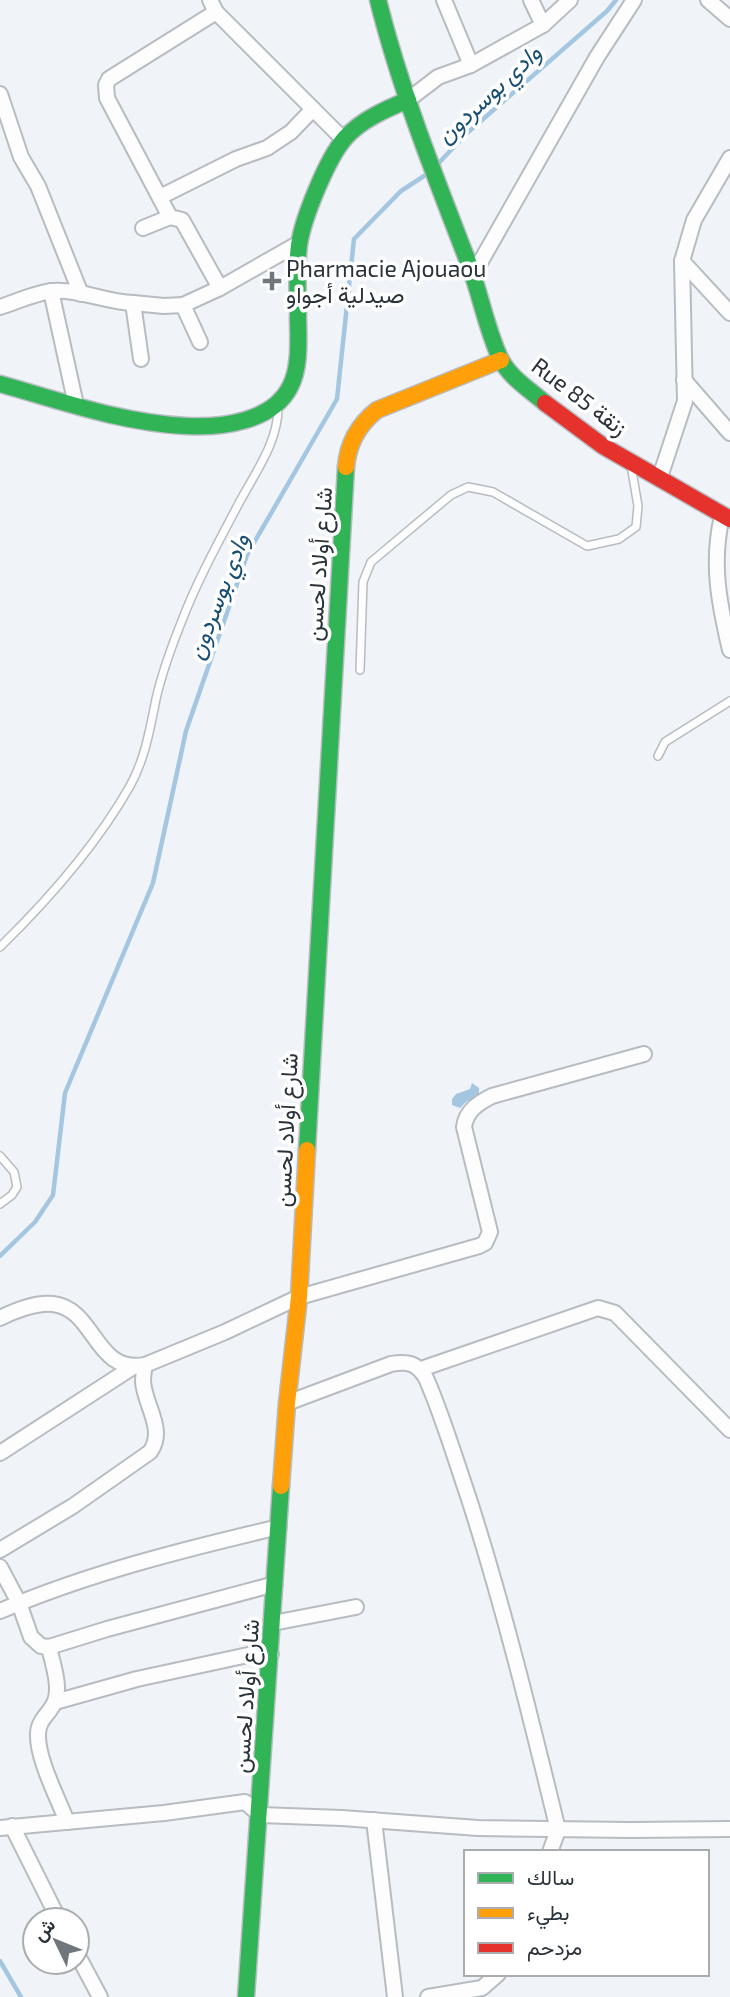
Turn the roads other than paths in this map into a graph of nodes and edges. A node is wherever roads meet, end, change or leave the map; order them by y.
1 (378, 0) edge
2 (444, 0) edge
3 (531, 0) edge
4 (569, 0) edge
5 (634, 0) edge
6 (708, 0) edge
7 (213, 6) edge
8 (730, 19) edge
9 (543, 25) junction
10 (471, 65) junction
11 (0, 94) edge
12 (408, 100) junction
13 (313, 109) junction
14 (344, 140) junction
15 (730, 158) edge
16 (160, 197) junction
17 (170, 217) junction
18 (143, 228) dead end
19 (299, 243) junction
20 (682, 261) junction
21 (472, 275) junction
22 (220, 288) junction
23 (51, 291) junction
24 (81, 294) junction
25 (133, 303) junction
26 (183, 305) junction
27 (0, 307) edge
28 (730, 313) edge
29 (201, 342) dead end
30 (141, 359) dead end
31 (501, 360) junction
32 (684, 380) junction
33 (0, 384) edge
34 (278, 402) junction
35 (76, 405) junction
36 (730, 433) edge
37 (630, 461) junction
38 (660, 477) junction
39 (726, 518) edge
40 (730, 650) edge
41 (360, 670) dead end
42 (730, 701) edge
43 (657, 756) dead end
44 (0, 947) edge
45 (644, 1054) dead end
46 (0, 1156) edge
47 (0, 1204) edge
48 (299, 1297) junction
49 (0, 1318) edge
50 (139, 1366) junction
51 (421, 1369) junction
52 (288, 1403) junction
53 (730, 1430) edge
54 (0, 1453) edge
55 (279, 1527) junction
56 (0, 1550) edge
57 (0, 1567) edge
58 (275, 1584) junction
59 (19, 1603) junction
60 (356, 1607) dead end
61 (0, 1611) edge
62 (273, 1623) junction
63 (49, 1647) junction
64 (271, 1654) junction
65 (55, 1702) junction
66 (260, 1815) junction
67 (374, 1821) junction
68 (67, 1822) junction
69 (6, 1827) edge
70 (730, 1829) edge
71 (558, 1830) junction
72 (551, 1850) edge
73 (51, 1906) edge
74 (89, 1976) edge
75 (496, 1976) edge
76 (100, 1997) edge
77 (246, 1997) edge
78 (395, 1997) edge
79 (428, 1997) edge

1 - 12 street, Rue 85 زنقة
2 - 10 street
3 - 9 street
4 - 9 street
5 - 21 street
6 - 8 street
7 - 13 street
7 - 16 street
9 - 10 street
10 - 12 street
11 - 24 street
12 - 14 street
12 - 21 street, Rue 85 زنقة
13 - 14 street
13 - 16 street
14 - 19 street
15 - 20 street
16 - 17 street
17 - 18 street
17 - 22 street
19 - 22 street
19 - 34 street
20 - 28 street
20 - 32 street
21 - 31 street, Rue 85 زنقة
22 - 26 street
23 - 24 street
23 - 27 street
23 - 35 street
24 - 25 street
25 - 26 street
25 - 30 street
26 - 29 street
31 - 37 street, Rue 85 زنقة
31 - 48 street, شارع أولاد لحسن
32 - 36 street
32 - 38 street
33 - 35 street
34 - 35 street
34 - 44 lane
37 - 38 street, Rue 85 زنقة
37 - 41 lane
38 - 39 street, Rue 85 زنقة
39 - 40 street
42 - 43 lane
45 - 48 street
46 - 47 lane
48 - 50 street
48 - 52 street, شارع أولاد لحسن
49 - 50 street
50 - 54 street
50 - 56 street
51 - 52 street
51 - 53 street
51 - 71 street
52 - 55 street, شارع أولاد لحسن
55 - 58 street, شارع أولاد لحسن
55 - 59 street
57 - 59 street
58 - 62 street, شارع أولاد لحسن
58 - 63 street
59 - 61 street
59 - 63 street
60 - 62 street
62 - 64 street, شارع أولاد لحسن
63 - 65 street
64 - 65 street
64 - 66 street, شارع أولاد لحسن
65 - 68 street
66 - 67 street
66 - 68 street
66 - 77 street, شارع أولاد لحسن
67 - 71 street
67 - 78 street
68 - 69 street
69 - 73 street
70 - 71 street
71 - 72 street
74 - 76 street
75 - 79 street

